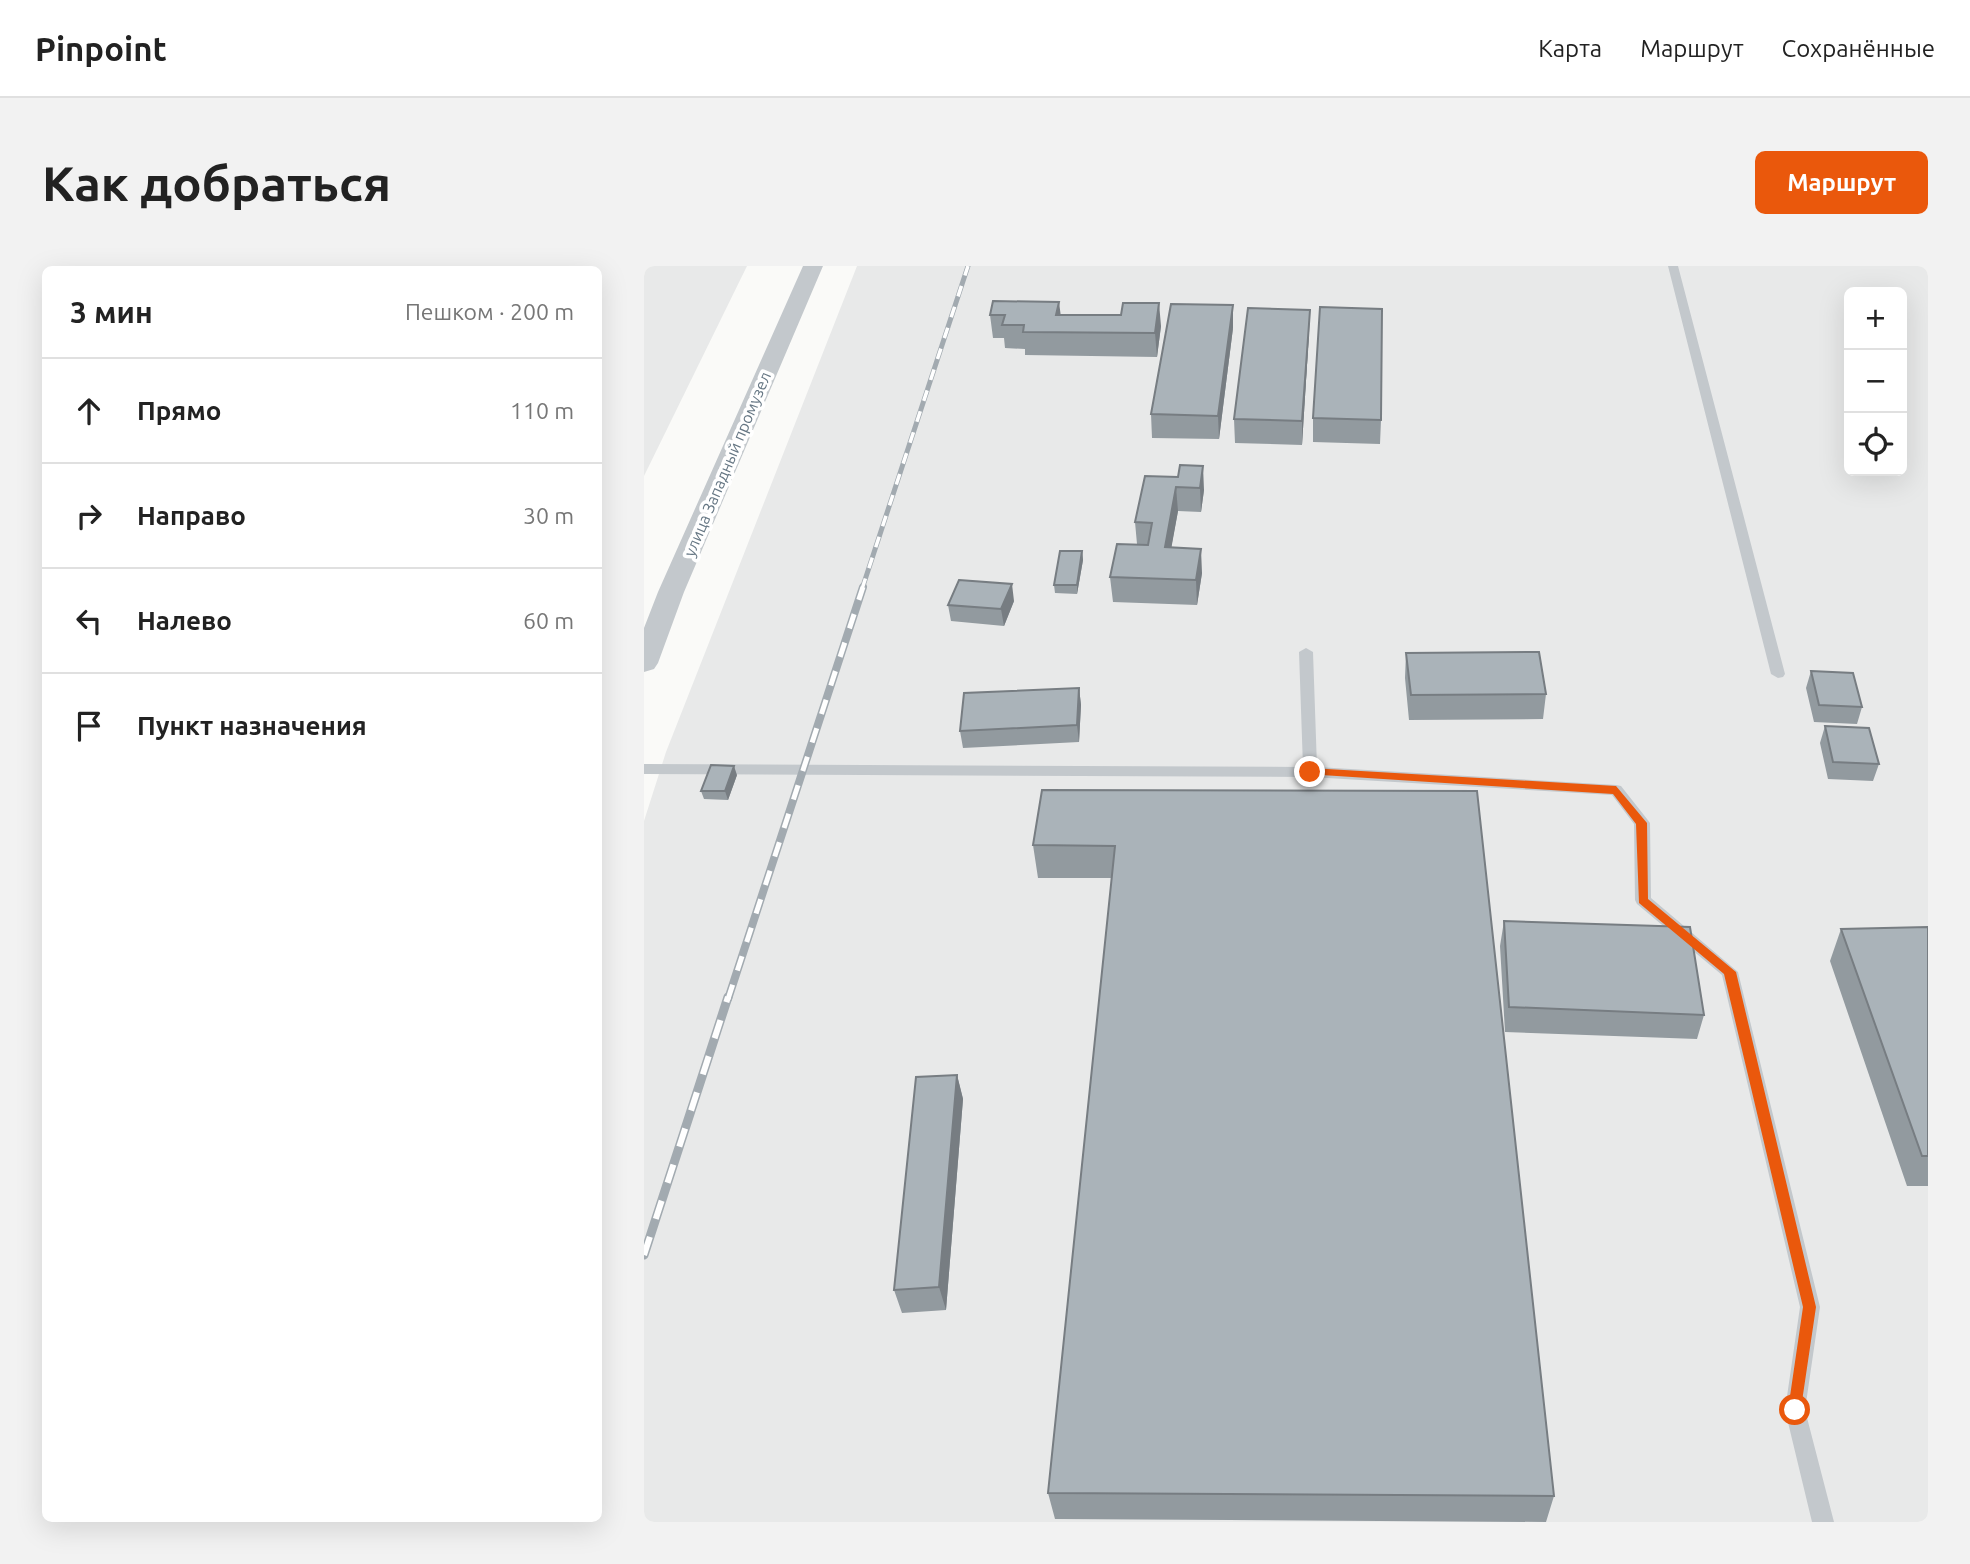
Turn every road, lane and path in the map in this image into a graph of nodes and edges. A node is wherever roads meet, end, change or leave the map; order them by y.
1 (813, 266) edge
2 (1673, 266) edge
3 (1306, 652) dead end
4 (644, 663) edge
5 (1778, 674) dead end
6 (644, 769) edge
7 (1310, 772) junction
8 (1823, 1522) edge

1 - 4 street, улица Западный промузел
2 - 5 lane
3 - 7 lane
6 - 7 lane
7 - 8 lane

